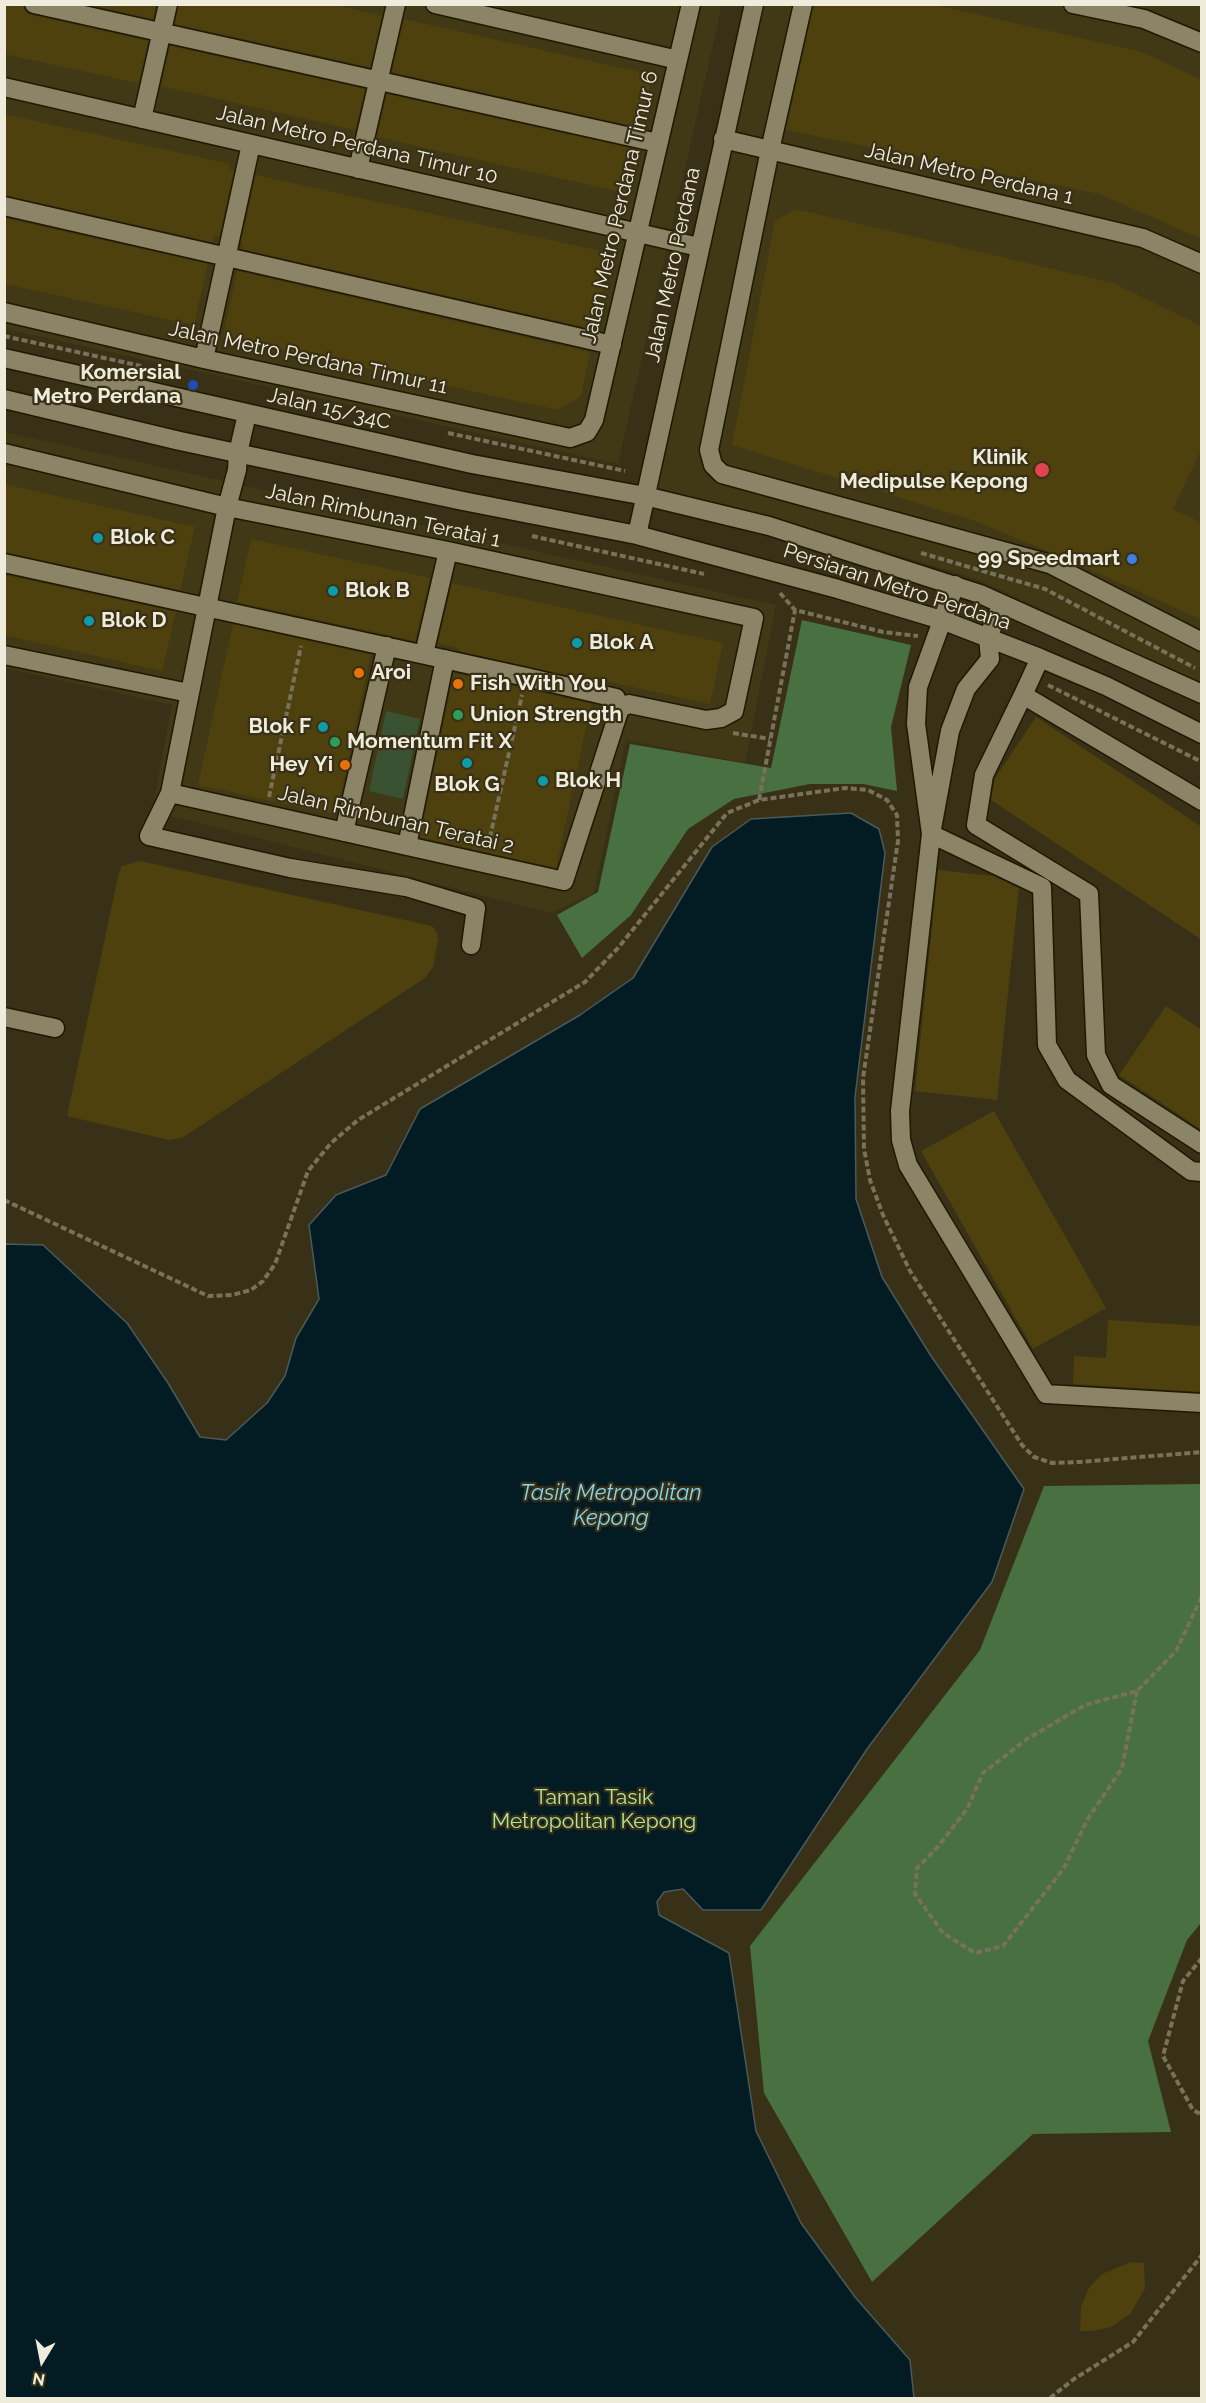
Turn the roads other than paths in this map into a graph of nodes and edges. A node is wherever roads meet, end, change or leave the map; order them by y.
1 (34, 4) edge
2 (168, 4) edge
3 (396, 4) edge
4 (435, 4) edge
5 (691, 4) edge
6 (754, 4) edge
7 (803, 4) edge
8 (1073, 4) edge
9 (162, 33) junction
10 (1202, 43) edge
11 (678, 60) junction
12 (379, 81) junction
13 (4, 87) edge
14 (142, 119) junction
15 (723, 139) junction
16 (658, 143) junction
17 (251, 144) junction
18 (770, 150) junction
19 (358, 169) junction
20 (4, 206) edge
21 (638, 233) junction
22 (699, 247) junction
23 (226, 256) junction
24 (1202, 264) edge
25 (4, 312) edge
26 (612, 345) junction
27 (4, 358) edge
28 (204, 358) junction
29 (4, 399) edge
30 (247, 414) junction
31 (594, 420) joint
32 (4, 453) edge
33 (238, 453) junction
34 (645, 496) junction
35 (227, 507) junction
36 (637, 535) junction
37 (448, 551) junction
38 (4, 563) edge
39 (955, 585) junction
40 (1002, 604) junction
41 (207, 607) junction
42 (942, 620) junction
43 (988, 637) junction
44 (1202, 642) edge
45 (387, 646) junction
46 (424, 654) junction
47 (4, 656) edge
48 (1040, 658) junction
49 (445, 659) junction
50 (189, 693) junction
51 (1023, 694) junction
52 (1202, 694) edge
53 (620, 708) junction
54 (1202, 734) edge
55 (170, 793) junction
56 (1202, 801) edge
57 (344, 832) junction
58 (932, 834) junction
59 (407, 846) junction
60 (471, 945) dead end
61 (4, 1017) edge
62 (55, 1028) dead end
63 (1202, 1144) edge
64 (1202, 1172) edge
65 (1202, 1403) edge

1 - 9 street
2 - 9 street
3 - 12 street
4 - 11 street
5 - 11 street, Jalan Metro Perdana Timur 6
6 - 15 street, Jalan Metro Perdana
7 - 18 street
8 - 10 street
9 - 12 street
9 - 14 street
11 - 16 street, Jalan Metro Perdana Timur 6
12 - 16 street
12 - 19 street
13 - 14 street, Jalan Metro Perdana Timur 10
14 - 17 street, Jalan Metro Perdana Timur 10
15 - 18 street, Jalan Metro Perdana 1
15 - 22 street, Jalan Metro Perdana
16 - 21 street, Jalan Metro Perdana Timur 6
17 - 19 street, Jalan Metro Perdana Timur 10
17 - 23 street
18 - 24 street, Jalan Metro Perdana 1
18 - 44 street
19 - 21 street, Jalan Metro Perdana Timur 10
20 - 23 street
21 - 22 street, Jalan Metro Perdana Timur 10
21 - 26 street, Jalan Metro Perdana Timur 6
22 - 34 street, Jalan Metro Perdana
23 - 26 street
23 - 28 street
25 - 28 street, Jalan Metro Perdana Timur 11
26 - 31 street, Jalan Metro Perdana Timur 6
27 - 30 street, Jalan 15/34C
28 - 31 street, Jalan Metro Perdana Timur 11
29 - 33 street
30 - 33 street
30 - 34 street, Jalan 15/34C
32 - 35 street, Jalan Rimbunan Teratai 1
33 - 35 street
33 - 36 street
34 - 36 street, Jalan Metro Perdana
34 - 39 street, Persiaran Metro Perdana
35 - 37 street, Jalan Rimbunan Teratai 1
35 - 41 street
36 - 42 street, Persiaran Metro Perdana
37 - 46 street
37 - 53 street, Jalan Rimbunan Teratai 1
38 - 41 street
39 - 40 street, Persiaran Metro Perdana
39 - 42 street
40 - 43 street
40 - 52 street, Persiaran Metro Perdana
41 - 45 street
41 - 50 street
42 - 43 street, Persiaran Metro Perdana
42 - 58 street
43 - 48 street, Persiaran Metro Perdana
43 - 58 street
45 - 46 street
45 - 57 street
46 - 49 street
47 - 50 street
48 - 51 street
48 - 54 street, Persiaran Metro Perdana
49 - 53 street
49 - 59 street
50 - 55 street
51 - 56 street
51 - 63 street
53 - 59 street, Jalan Rimbunan Teratai 2
55 - 57 street, Jalan Rimbunan Teratai 2
55 - 60 street
57 - 59 street, Jalan Rimbunan Teratai 2
58 - 64 street
58 - 65 street
61 - 62 street

